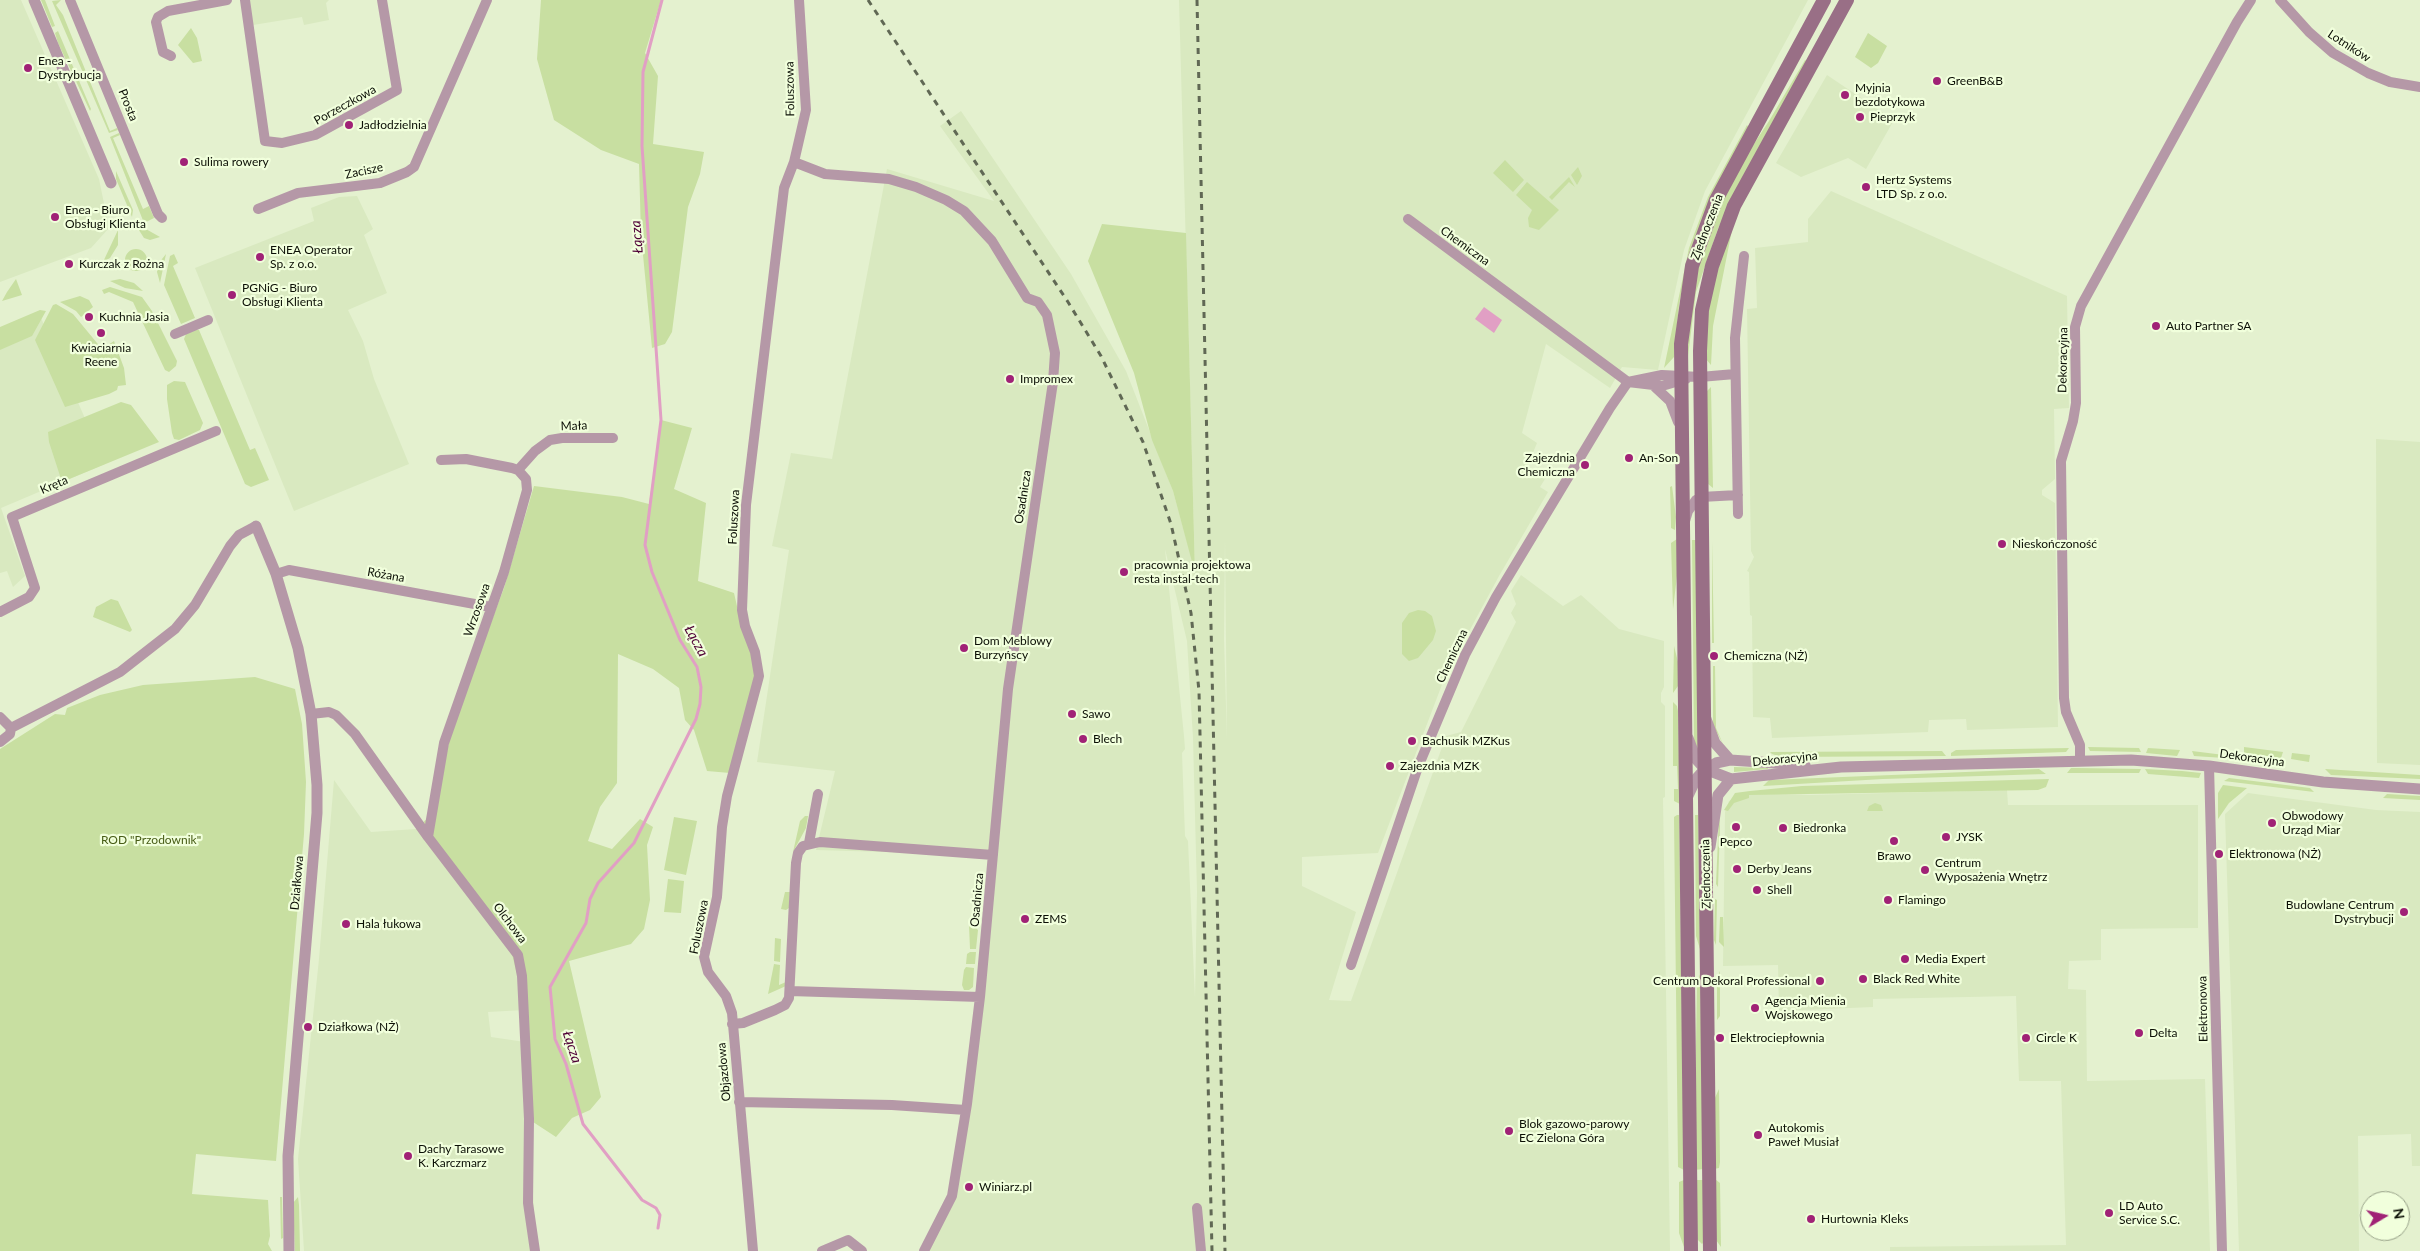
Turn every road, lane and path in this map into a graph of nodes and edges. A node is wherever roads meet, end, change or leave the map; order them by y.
1 (34, 0) edge
2 (70, 0) edge
3 (227, 0) edge
4 (245, 0) edge
5 (382, 0) edge
6 (487, 0) edge
7 (799, 0) edge
8 (1824, 0) edge
9 (1847, 0) edge
10 (2251, 0) edge
11 (2280, 0) edge
12 (171, 56) dead end
13 (2420, 87) edge
14 (794, 162) junction
15 (110, 183) dead end
16 (258, 209) dead end
17 (162, 218) dead end
18 (1408, 219) dead end
19 (1744, 256) dead end
20 (208, 320) dead end
21 (174, 334) dead end
22 (1700, 373) junction
23 (1735, 374) junction
24 (1681, 378) junction
25 (1628, 382) junction
26 (1655, 387) junction
27 (216, 431) dead end
28 (1681, 434) junction
29 (613, 438) dead end
30 (441, 460) dead end
31 (518, 470) junction
32 (1682, 480) junction
33 (1738, 496) junction
34 (1701, 498) junction
35 (1738, 514) dead end
36 (256, 526) joint
37 (1682, 530) junction
38 (276, 574) junction
39 (491, 607) junction
40 (0, 612) edge
41 (311, 714) junction
42 (1704, 716) junction
43 (0, 717) edge
44 (1684, 721) junction
45 (11, 728) junction
46 (0, 742) edge
47 (1730, 760) junction
48 (2080, 760) junction
49 (2209, 766) junction
50 (1842, 767) junction
51 (1705, 769) junction
52 (1731, 779) junction
53 (2420, 789) edge
54 (818, 794) dead end
55 (1685, 804) junction
56 (428, 837) junction
57 (809, 843) junction
58 (993, 855) junction
59 (1706, 881) junction
60 (1351, 965) dead end
61 (790, 991) junction
62 (980, 997) junction
63 (732, 1024) junction
64 (739, 1102) junction
65 (966, 1110) junction
66 (1197, 1208) dead end
67 (290, 1251) edge
68 (535, 1251) edge
69 (754, 1251) edge
70 (822, 1251) edge
71 (862, 1251) edge
72 (924, 1251) edge
73 (1201, 1251) edge
74 (1691, 1251) edge
75 (1710, 1251) edge
76 (2222, 1251) edge

1 - 15 street
2 - 17 street, Prosta
3 - 12 street
4 - 5 street, Porzeczkowa
6 - 16 street, Zacisze
7 - 14 street, Foluszowa
8 - 24 main road, Zjednoczenia
9 - 22 main road, Zjednoczenia
10 - 48 street, Dekoracyjna
11 - 13 street, Lotników
14 - 58 street, Osadnicza
14 - 63 street, Foluszowa
18 - 25 street, Chemiczna
19 - 23 street
20 - 21 street
22 - 23 street
22 - 24 street, Chemiczna
22 - 34 main road, Zjednoczenia
23 - 33 street
24 - 25 street, Chemiczna
24 - 26 street, Chemiczna
24 - 28 main road, Zjednoczenia
25 - 26 street, Chemiczna
25 - 60 street, Chemiczna
26 - 28 street
27 - 40 street, Kręta
28 - 32 main road, Zjednoczenia
29 - 31 street, Mała
30 - 31 street
31 - 39 street, Wrzosowa
32 - 34 street
32 - 37 main road, Zjednoczenia
33 - 34 street
33 - 35 street
34 - 37 street, Zjednoczenia
34 - 42 main road, Zjednoczenia
36 - 38 street, Działkowa
36 - 45 street
37 - 44 main road, Zjednoczenia
38 - 39 street, Różana
38 - 41 street, Działkowa
39 - 56 street, Wrzosowa
41 - 56 street, Olchowa
41 - 67 street, Działkowa
42 - 47 street
42 - 51 main road, Zjednoczenia
43 - 45 street
44 - 51 street
44 - 55 main road, Zjednoczenia
45 - 46 street
47 - 50 street, Dekoracyjna
47 - 51 street, Dekoracyjna
48 - 49 street, Dekoracyjna
48 - 50 street, Dekoracyjna
49 - 53 street, Dekoracyjna
49 - 76 street, Elektronowa
50 - 52 street, Dekoracyjna
51 - 52 street, Dekoracyjna
51 - 55 street
51 - 59 main road, Zjednoczenia
52 - 59 street
54 - 57 street
55 - 74 main road, Zjednoczenia
56 - 68 street, Olchowa
57 - 58 street
57 - 61 street
58 - 62 street, Osadnicza
59 - 75 main road, Zjednoczenia
61 - 62 street
61 - 63 street, Objazdowa
62 - 65 street, Osadnicza
63 - 64 street, Objazdowa
64 - 65 street
64 - 69 street, Objazdowa
65 - 72 street, Osadnicza
66 - 73 street
70 - 71 street

